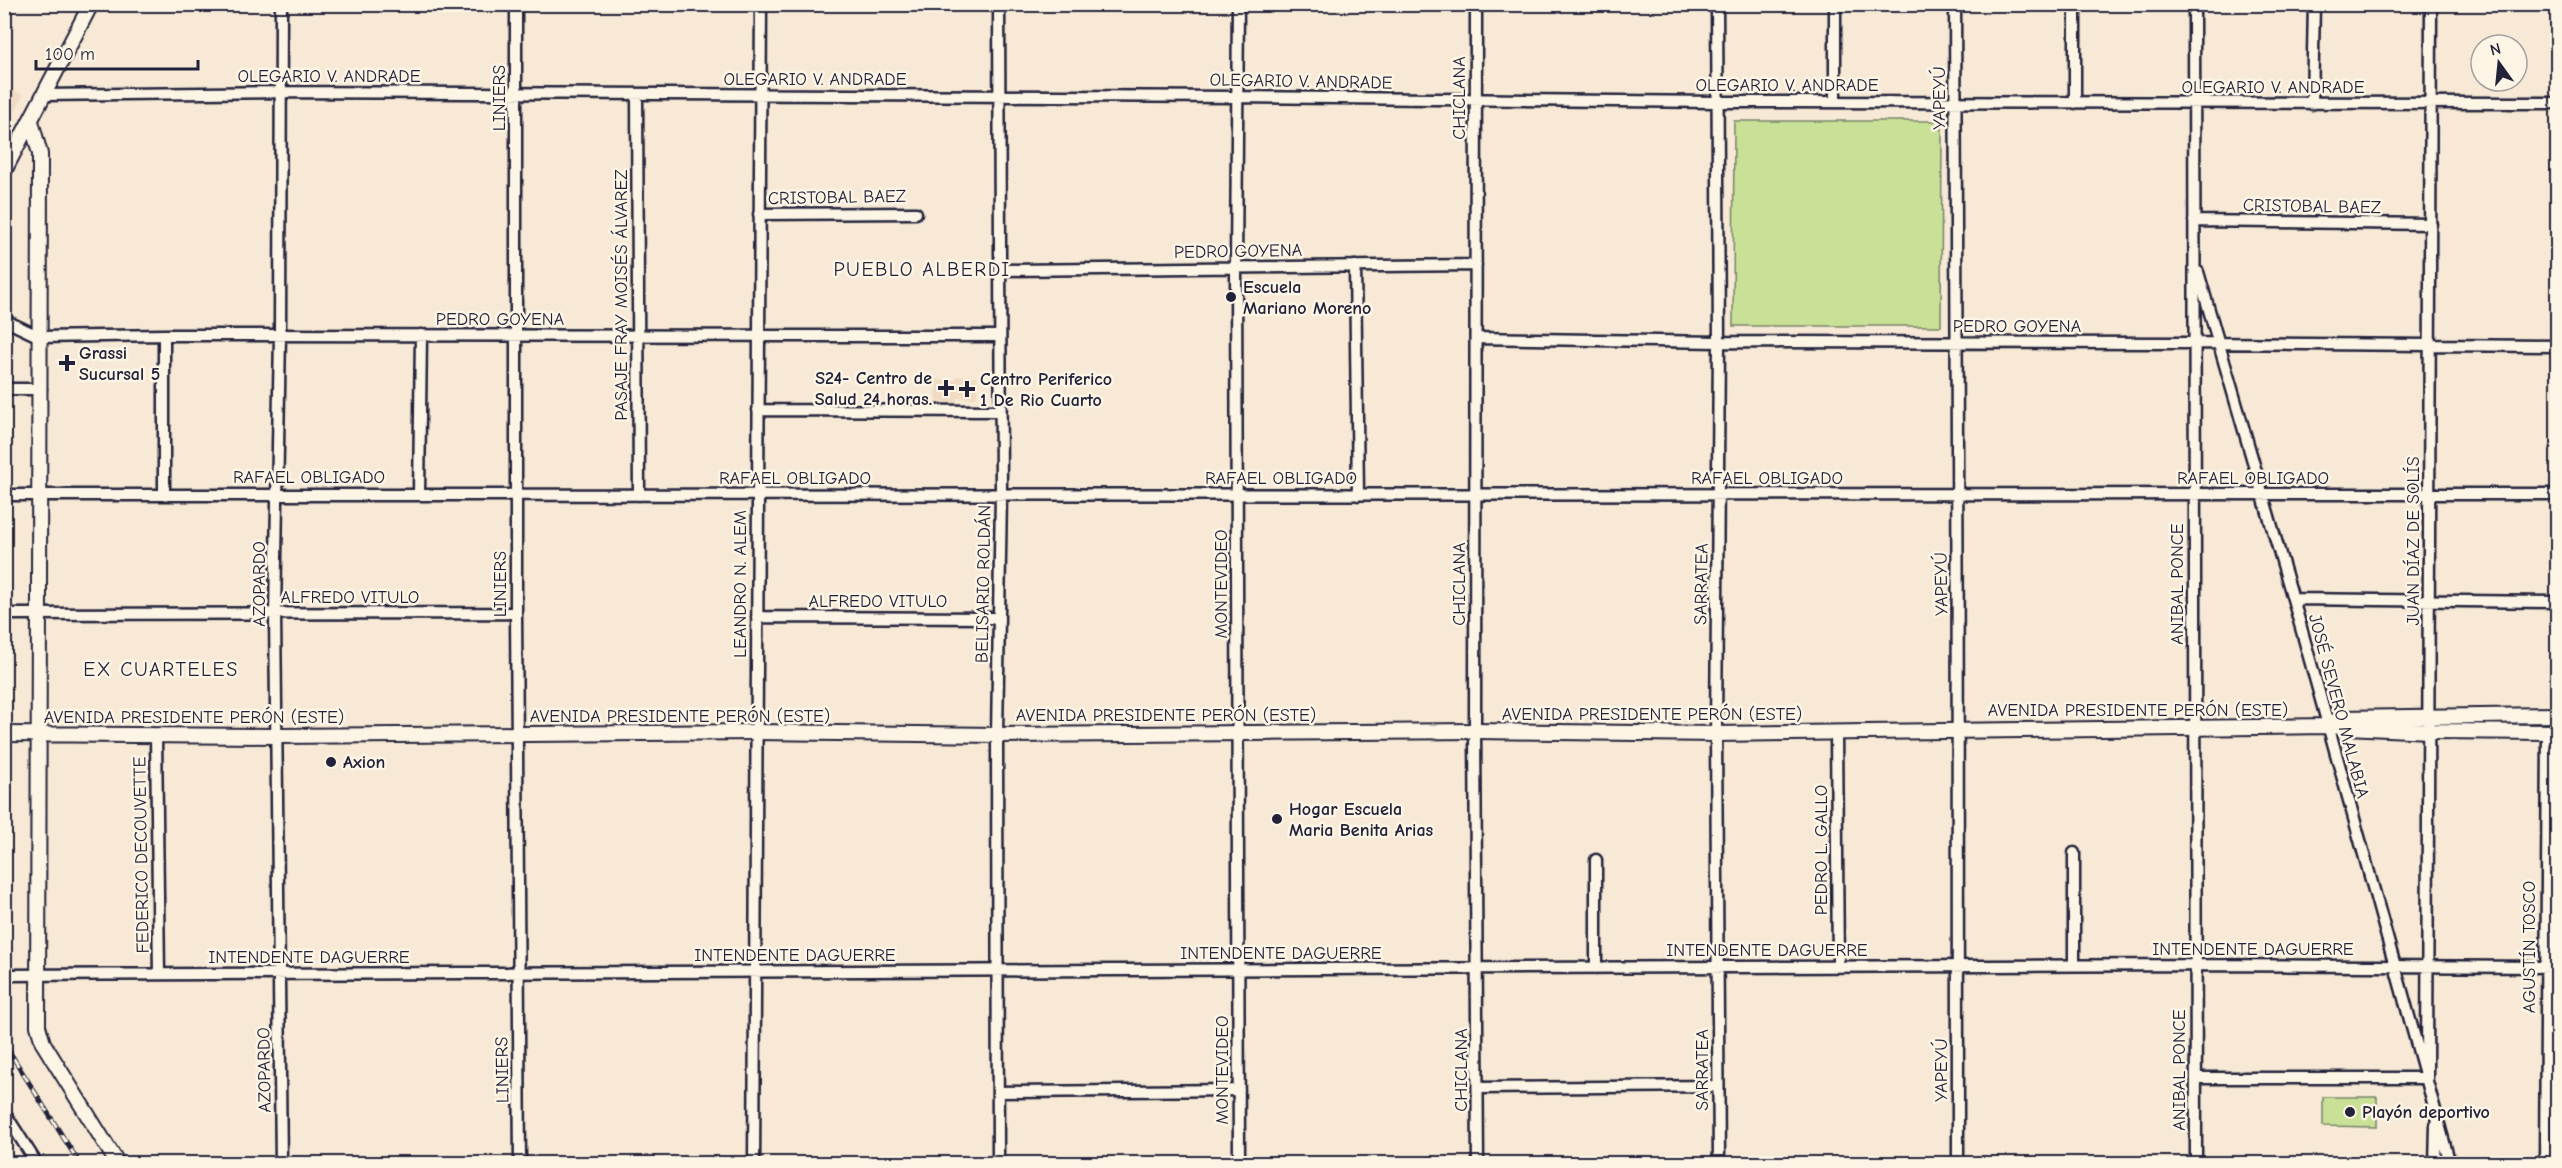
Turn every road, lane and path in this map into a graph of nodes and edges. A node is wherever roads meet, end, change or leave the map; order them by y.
1 (91, 4) edge
2 (280, 4) edge
3 (516, 4) edge
4 (761, 4) edge
5 (999, 4) edge
6 (1238, 4) edge
7 (1476, 4) edge
8 (1717, 4) edge
9 (1835, 4) edge
10 (1955, 4) edge
11 (2076, 4) edge
12 (2194, 4) edge
13 (2314, 4) edge
14 (2431, 4) edge
15 (281, 92) junction
16 (515, 93) junction
17 (44, 95) junction
18 (637, 95) junction
19 (761, 95) junction
20 (999, 96) junction
21 (1238, 96) junction
22 (1476, 99) junction
23 (1835, 101) junction
24 (1717, 102) junction
25 (1956, 102) junction
26 (2430, 102) junction
27 (2075, 103) junction
28 (2558, 103) edge
29 (2193, 104) junction
30 (2312, 104) junction
31 (31, 121) junction
32 (4, 171) edge
33 (916, 213) dead end
34 (759, 214) junction
35 (2194, 220) junction
36 (2431, 224) junction
37 (2194, 258) junction
38 (1476, 265) junction
39 (1355, 266) junction
40 (1236, 267) junction
41 (1000, 270) junction
42 (4, 320) edge
43 (164, 335) junction
44 (280, 335) junction
45 (421, 335) junction
46 (516, 335) junction
47 (638, 335) junction
48 (758, 335) junction
49 (1000, 336) junction
50 (40, 337) junction
51 (1476, 338) junction
52 (1719, 342) junction
53 (1956, 343) junction
54 (2195, 343) junction
55 (2219, 343) junction
56 (2431, 346) junction
57 (2558, 346) edge
58 (4, 389) edge
59 (41, 389) junction
60 (758, 410) junction
61 (1000, 411) junction
62 (2262, 493) junction
63 (276, 494) junction
64 (418, 494) junction
65 (1476, 494) junction
66 (1718, 494) junction
67 (1956, 494) junction
68 (2194, 494) junction
69 (2430, 494) junction
70 (2558, 494) edge
71 (4, 495) edge
72 (40, 495) junction
73 (164, 495) junction
74 (517, 495) junction
75 (639, 495) junction
76 (757, 495) junction
77 (1001, 495) junction
78 (1238, 495) junction
79 (1358, 495) junction
80 (2293, 599) junction
81 (2430, 600) junction
82 (2558, 602) edge
83 (516, 613) junction
84 (4, 614) edge
85 (41, 614) junction
86 (275, 614) junction
87 (757, 616) junction
88 (999, 618) junction
89 (2558, 715) edge
90 (2429, 716) junction
91 (2327, 726) junction
92 (2194, 729) junction
93 (1959, 730) junction
94 (1475, 731) junction
95 (2429, 731) junction
96 (756, 732) junction
97 (1237, 732) junction
98 (1836, 732) junction
99 (2553, 732) edge
100 (4, 734) edge
101 (40, 734) junction
102 (1716, 734) junction
103 (518, 735) junction
104 (997, 735) junction
105 (156, 736) junction
106 (277, 736) junction
107 (2074, 854) dead end
108 (1596, 860) dead end
109 (2074, 965) junction
110 (2195, 965) junction
111 (1958, 966) junction
112 (2395, 966) junction
113 (2427, 966) junction
114 (1718, 967) junction
115 (1838, 967) junction
116 (2545, 967) junction
117 (2558, 967) edge
118 (1477, 968) junction
119 (1596, 968) junction
120 (1239, 969) junction
121 (998, 970) junction
122 (755, 971) junction
123 (518, 972) junction
124 (159, 974) junction
125 (279, 974) junction
126 (4, 975) edge
127 (38, 975) junction
128 (2196, 1078) junction
129 (2427, 1078) junction
130 (1719, 1086) junction
131 (1478, 1088) junction
132 (1239, 1090) junction
133 (998, 1092) junction
134 (2436, 1110) junction
135 (4, 1112) edge
136 (37, 1164) edge
137 (118, 1164) edge
138 (281, 1164) edge
139 (520, 1164) edge
140 (754, 1164) edge
141 (998, 1164) edge
142 (1239, 1164) edge
143 (1478, 1164) edge
144 (1719, 1164) edge
145 (1958, 1164) edge
146 (2196, 1164) edge
147 (2435, 1164) edge
148 (2450, 1164) edge
149 (2545, 1164) edge

1 - 17 main road
2 - 15 street, AZOPARDO
3 - 16 street, LINIERS
4 - 19 street, LEANDRO N. ALEM
5 - 20 street, BELISARIO ROLDÁN
6 - 21 street, MONTEVIDEO
7 - 22 street, CHICLANA
8 - 24 street, SARRATEA
9 - 23 street
10 - 25 street, YAPEYÚ
11 - 27 street
12 - 29 street, ANIBAL PONCE
13 - 30 street
14 - 26 street, JUAN DÍAZ DE SOLÍS
15 - 16 street, OLEGARIO V. ANDRADE
15 - 17 street, OLEGARIO V. ANDRADE
15 - 44 street, AZOPARDO
16 - 18 street, OLEGARIO V. ANDRADE
16 - 46 street, LINIERS
17 - 31 main road
18 - 19 street, OLEGARIO V. ANDRADE
18 - 47 street, PASAJE FRAY MOISÉS ÁLVAREZ
19 - 20 street, OLEGARIO V. ANDRADE
19 - 34 street, LEANDRO N. ALEM
20 - 21 street, OLEGARIO V. ANDRADE
20 - 41 street, BELISARIO ROLDÁN
21 - 22 street, OLEGARIO V. ANDRADE
21 - 40 street, MONTEVIDEO
22 - 24 street, OLEGARIO V. ANDRADE
22 - 38 street, CHICLANA
23 - 24 street, OLEGARIO V. ANDRADE
23 - 25 street, OLEGARIO V. ANDRADE
24 - 52 street, SARRATEA
25 - 27 street, OLEGARIO V. ANDRADE
25 - 53 street, YAPEYÚ
26 - 28 street, OLEGARIO V. ANDRADE
26 - 30 street, OLEGARIO V. ANDRADE
26 - 36 street, JUAN DÍAZ DE SOLÍS
27 - 29 street, OLEGARIO V. ANDRADE
29 - 30 street, OLEGARIO V. ANDRADE
29 - 35 street, ANIBAL PONCE
31 - 32 main road
31 - 50 main road
33 - 34 street, CRISTOBAL BAEZ
34 - 48 street, LEANDRO N. ALEM
35 - 36 street, CRISTOBAL BAEZ
35 - 37 street, ANIBAL PONCE
36 - 56 street, JUAN DÍAZ DE SOLÍS
37 - 54 street, ANIBAL PONCE
37 - 55 street, JOSÉ SEVERO MALABIA
38 - 39 street, PEDRO GOYENA
38 - 51 street, CHICLANA
39 - 40 street, PEDRO GOYENA
39 - 79 street
40 - 41 street, PEDRO GOYENA
40 - 78 street, MONTEVIDEO
41 - 49 street, BELISARIO ROLDÁN
42 - 50 street, PEDRO GOYENA
43 - 44 street, PEDRO GOYENA
43 - 50 street, PEDRO GOYENA
43 - 73 street
44 - 45 street, PEDRO GOYENA
44 - 63 street, AZOPARDO
45 - 46 street, PEDRO GOYENA
45 - 64 street
46 - 47 street, PEDRO GOYENA
46 - 74 street, LINIERS
47 - 48 street, PEDRO GOYENA
47 - 75 street, PASAJE FRAY MOISÉS ÁLVAREZ
48 - 49 street, PEDRO GOYENA
48 - 60 street, LEANDRO N. ALEM
49 - 61 street, BELISARIO ROLDÁN
50 - 59 main road
51 - 52 street, PEDRO GOYENA
51 - 65 street, CHICLANA
52 - 53 street, PEDRO GOYENA
52 - 66 street, SARRATEA
53 - 54 street, PEDRO GOYENA
53 - 67 street, YAPEYÚ
54 - 55 street, PEDRO GOYENA
54 - 68 street, ANIBAL PONCE
55 - 56 street, PEDRO GOYENA
55 - 62 street, JOSÉ SEVERO MALABIA
56 - 57 street, PEDRO GOYENA
56 - 69 street, JUAN DÍAZ DE SOLÍS
58 - 59 street
59 - 72 main road
60 - 61 street
60 - 76 street, LEANDRO N. ALEM
61 - 77 street, BELISARIO ROLDÁN
62 - 68 street, RAFAEL OBLIGADO
62 - 69 street, RAFAEL OBLIGADO
62 - 80 street, JOSÉ SEVERO MALABIA
63 - 64 street, RAFAEL OBLIGADO
63 - 73 street, RAFAEL OBLIGADO
63 - 86 street, AZOPARDO
64 - 74 street, RAFAEL OBLIGADO
65 - 66 street, RAFAEL OBLIGADO
65 - 79 street, RAFAEL OBLIGADO
65 - 94 street, CHICLANA
66 - 67 street, RAFAEL OBLIGADO
66 - 102 street, SARRATEA
67 - 68 street, RAFAEL OBLIGADO
67 - 93 street, YAPEYÚ
68 - 92 street, ANIBAL PONCE
69 - 70 street, RAFAEL OBLIGADO
69 - 81 street, JUAN DÍAZ DE SOLÍS
71 - 72 street, RAFAEL OBLIGADO
72 - 73 street, RAFAEL OBLIGADO
72 - 85 main road
74 - 75 street, RAFAEL OBLIGADO
74 - 83 street, LINIERS
75 - 76 street, RAFAEL OBLIGADO
76 - 77 street, RAFAEL OBLIGADO
76 - 87 street, LEANDRO N. ALEM
77 - 78 street, RAFAEL OBLIGADO
77 - 88 street, BELISARIO ROLDÁN
78 - 79 street, RAFAEL OBLIGADO
78 - 97 street, MONTEVIDEO
80 - 81 street
80 - 91 street, JOSÉ SEVERO MALABIA
81 - 82 street
81 - 90 street, JUAN DÍAZ DE SOLÍS
83 - 86 street, ALFREDO VITULO
83 - 103 street, LINIERS
84 - 85 street, ALFREDO VITULO
85 - 86 street, ALFREDO VITULO
85 - 101 main road
86 - 106 street, AZOPARDO
87 - 88 street, ALFREDO VITULO
87 - 96 street, LEANDRO N. ALEM
88 - 104 street, BELISARIO ROLDÁN
89 - 90 main road, AVENIDA PRESIDENTE PERÓN (ESTE)
90 - 91 main road, AVENIDA PRESIDENTE PERÓN (ESTE)
90 - 95 street, JUAN DÍAZ DE SOLÍS
91 - 92 main road, AVENIDA PRESIDENTE PERÓN (ESTE)
91 - 95 main road, AVENIDA PRESIDENTE PERÓN (ESTE)
91 - 112 street, JOSÉ SEVERO MALABIA
92 - 93 main road, AVENIDA PRESIDENTE PERÓN (ESTE)
92 - 110 street, ANIBAL PONCE
93 - 98 main road, AVENIDA PRESIDENTE PERÓN (ESTE)
93 - 111 street, YAPEYÚ
94 - 97 main road, AVENIDA PRESIDENTE PERÓN (ESTE)
94 - 102 main road, AVENIDA PRESIDENTE PERÓN (ESTE)
94 - 118 street, CHICLANA
95 - 99 main road, AVENIDA PRESIDENTE PERÓN (ESTE)
95 - 113 street, JUAN DÍAZ DE SOLÍS
96 - 103 main road, AVENIDA PRESIDENTE PERÓN (ESTE)
96 - 104 main road, AVENIDA PRESIDENTE PERÓN (ESTE)
96 - 122 street, LEANDRO N. ALEM
97 - 104 main road, AVENIDA PRESIDENTE PERÓN (ESTE)
97 - 120 street, MONTEVIDEO
98 - 102 main road, AVENIDA PRESIDENTE PERÓN (ESTE)
98 - 115 street, PEDRO L. GALLO
99 - 116 street, AGUSTÍN TOSCO
100 - 101 main road, AVENIDA PRESIDENTE PERÓN (ESTE)
101 - 105 main road, AVENIDA PRESIDENTE PERÓN (ESTE)
101 - 127 main road
102 - 114 street, SARRATEA
103 - 106 main road, AVENIDA PRESIDENTE PERÓN (ESTE)
103 - 123 street, LINIERS
104 - 121 street, BELISARIO ROLDÁN
105 - 106 main road, AVENIDA PRESIDENTE PERÓN (ESTE)
105 - 124 street, FEDERICO DECOUVETTE
106 - 125 street, AZOPARDO
107 - 109 street
108 - 119 street
109 - 110 street, INTENDENTE DAGUERRE
109 - 111 street, INTENDENTE DAGUERRE
110 - 112 street, INTENDENTE DAGUERRE
110 - 128 street, ANIBAL PONCE
111 - 115 street, INTENDENTE DAGUERRE
111 - 145 street, YAPEYÚ
112 - 113 street, INTENDENTE DAGUERRE
112 - 129 street, JOSÉ SEVERO MALABIA
113 - 116 street, INTENDENTE DAGUERRE
113 - 129 street, JUAN DÍAZ DE SOLÍS
114 - 115 street, INTENDENTE DAGUERRE
114 - 119 street, INTENDENTE DAGUERRE
114 - 130 street, SARRATEA
116 - 117 street, INTENDENTE DAGUERRE
116 - 149 street, AGUSTÍN TOSCO
118 - 119 street, INTENDENTE DAGUERRE
118 - 120 street, INTENDENTE DAGUERRE
118 - 131 street, CHICLANA
120 - 121 street, INTENDENTE DAGUERRE
120 - 132 street, MONTEVIDEO
121 - 122 street, INTENDENTE DAGUERRE
121 - 133 street, BELISARIO ROLDÁN
122 - 123 street, INTENDENTE DAGUERRE
122 - 140 street, LEANDRO N. ALEM
123 - 125 street, INTENDENTE DAGUERRE
123 - 139 street, LINIERS
124 - 125 street, INTENDENTE DAGUERRE
124 - 127 street, INTENDENTE DAGUERRE
125 - 138 street, AZOPARDO
126 - 127 street, INTENDENTE DAGUERRE
127 - 137 main road
128 - 129 street
128 - 146 street, ANIBAL PONCE
129 - 134 street, JOSÉ SEVERO MALABIA
130 - 131 street
130 - 144 street, SARRATEA
131 - 143 street, CHICLANA
132 - 133 street
132 - 142 street, MONTEVIDEO
133 - 141 street, BELISARIO ROLDÁN
134 - 147 street
134 - 148 street, JOSÉ SEVERO MALABIA
135 - 136 street

